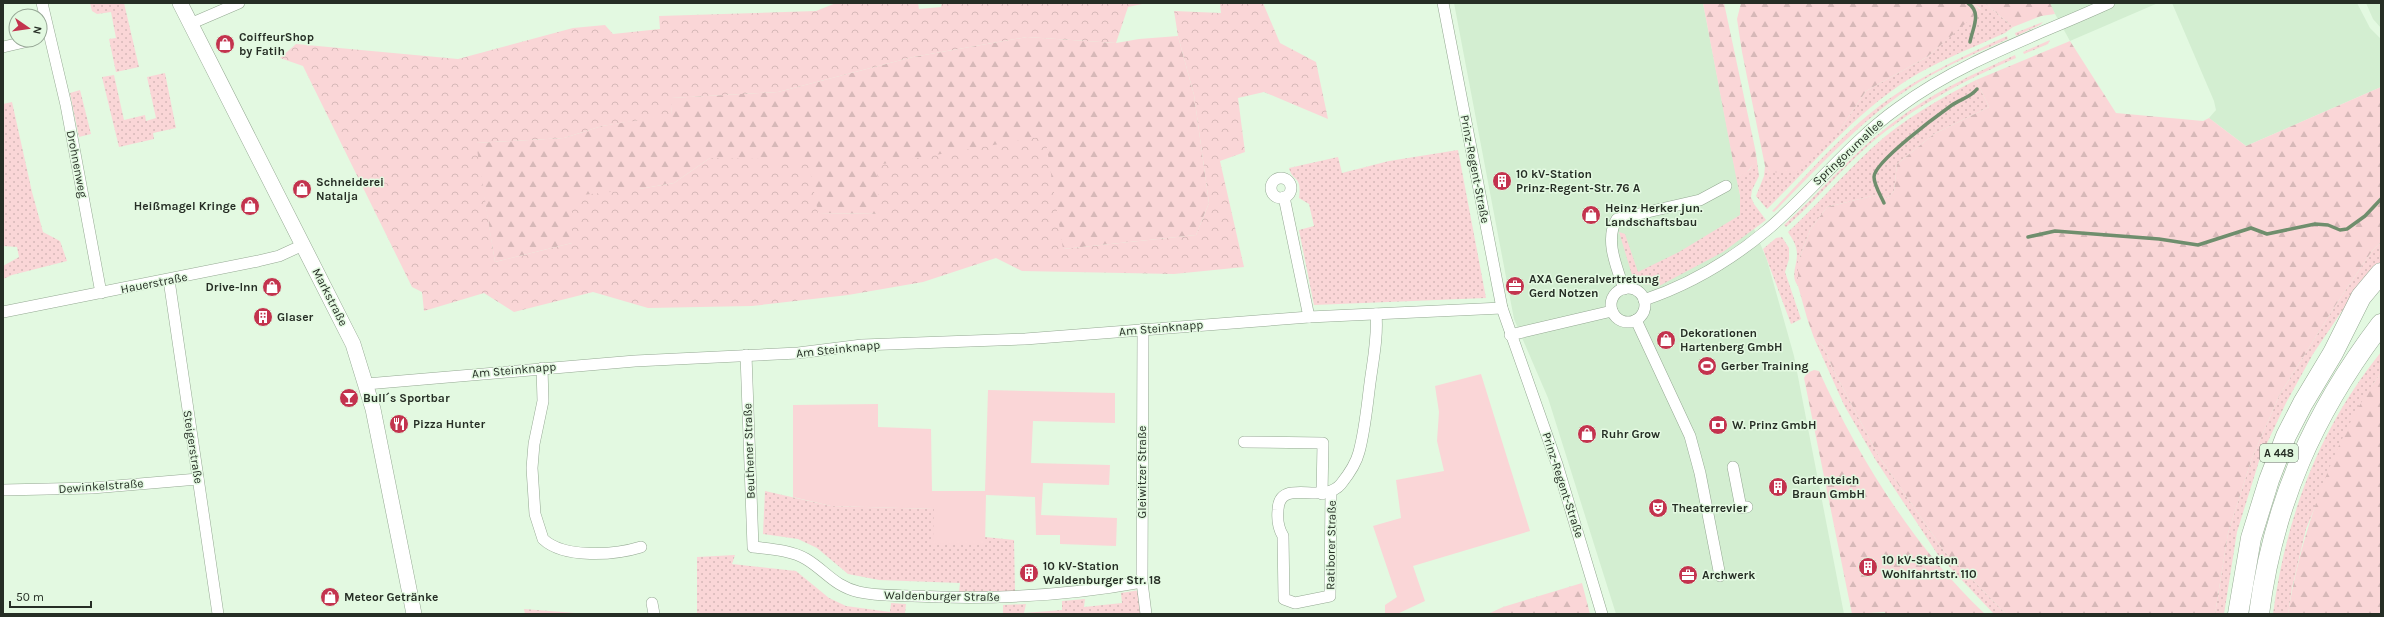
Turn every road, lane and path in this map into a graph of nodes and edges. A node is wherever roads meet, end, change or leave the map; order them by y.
1 (180, 3) edge
2 (239, 3) edge
3 (1443, 3) edge
4 (2109, 3) edge
5 (190, 24) junction
6 (48, 47) edge
7 (1726, 186) dead end
8 (1284, 197) dead end
9 (303, 245) junction
10 (2381, 273) edge
11 (169, 280) junction
12 (1624, 289) junction
13 (2381, 291) edge
14 (101, 293) junction
15 (1644, 300) junction
16 (1502, 308) junction
17 (1612, 311) junction
18 (3, 312) edge
19 (1376, 314) junction
20 (1309, 317) junction
21 (1636, 320) junction
22 (2381, 324) edge
23 (1143, 329) junction
24 (1510, 334) junction
25 (2381, 344) edge
26 (2333, 353) junction
27 (746, 355) junction
28 (542, 368) junction
29 (366, 384) junction
30 (1244, 442) dead end
31 (2301, 456) junction
32 (1733, 467) dead end
33 (198, 479) junction
34 (3, 490) edge
35 (1327, 492) junction
36 (1747, 507) dead end
37 (641, 547) dead end
38 (753, 547) joint
39 (1720, 576) dead end
40 (1142, 582) junction
41 (218, 614) edge
42 (414, 614) edge
43 (1146, 614) edge
44 (1602, 614) edge
45 (2238, 614) edge
46 (2259, 614) edge

1 - 5 main road, Markstraße
2 - 5 street
3 - 16 street, Prinz-Regent-Straße
4 - 15 street, Springorumallee
5 - 9 main road, Markstraße
6 - 14 street, Drohnenweg
7 - 12 street
8 - 20 street
9 - 11 street, Hauerstraße
9 - 29 main road, Markstraße
10 - 26 highway
11 - 14 street, Hauerstraße
11 - 33 street, Steigerstraße
12 - 15 street
12 - 17 street
13 - 26 highway, A 448
14 - 18 street, Hauerstraße
15 - 21 street
16 - 19 street, Am Steinknapp
16 - 24 street, Prinz-Regent-Straße
17 - 21 street
17 - 24 street
19 - 20 street, Am Steinknapp
19 - 35 street, Ratiborer Straße
20 - 23 street, Am Steinknapp
21 - 39 street
22 - 31 highway, A 448
23 - 27 street, Am Steinknapp
23 - 40 street, Gleiwitzer Straße
24 - 44 street, Prinz-Regent-Straße
25 - 31 highway
26 - 45 highway, A 448
27 - 28 street, Am Steinknapp
27 - 38 street, Beuthener Straße
28 - 29 street, Am Steinknapp
28 - 37 street
29 - 42 main road, Markstraße
30 - 35 street, Ratiborer Straße
31 - 46 highway, A 448
32 - 36 street
33 - 34 street, Dewinkelstraße
33 - 41 street, Steigerstraße
35 - 35 street, Ratiborer Straße
38 - 40 street, Waldenburger Straße
40 - 43 street, Gleiwitzer Straße

